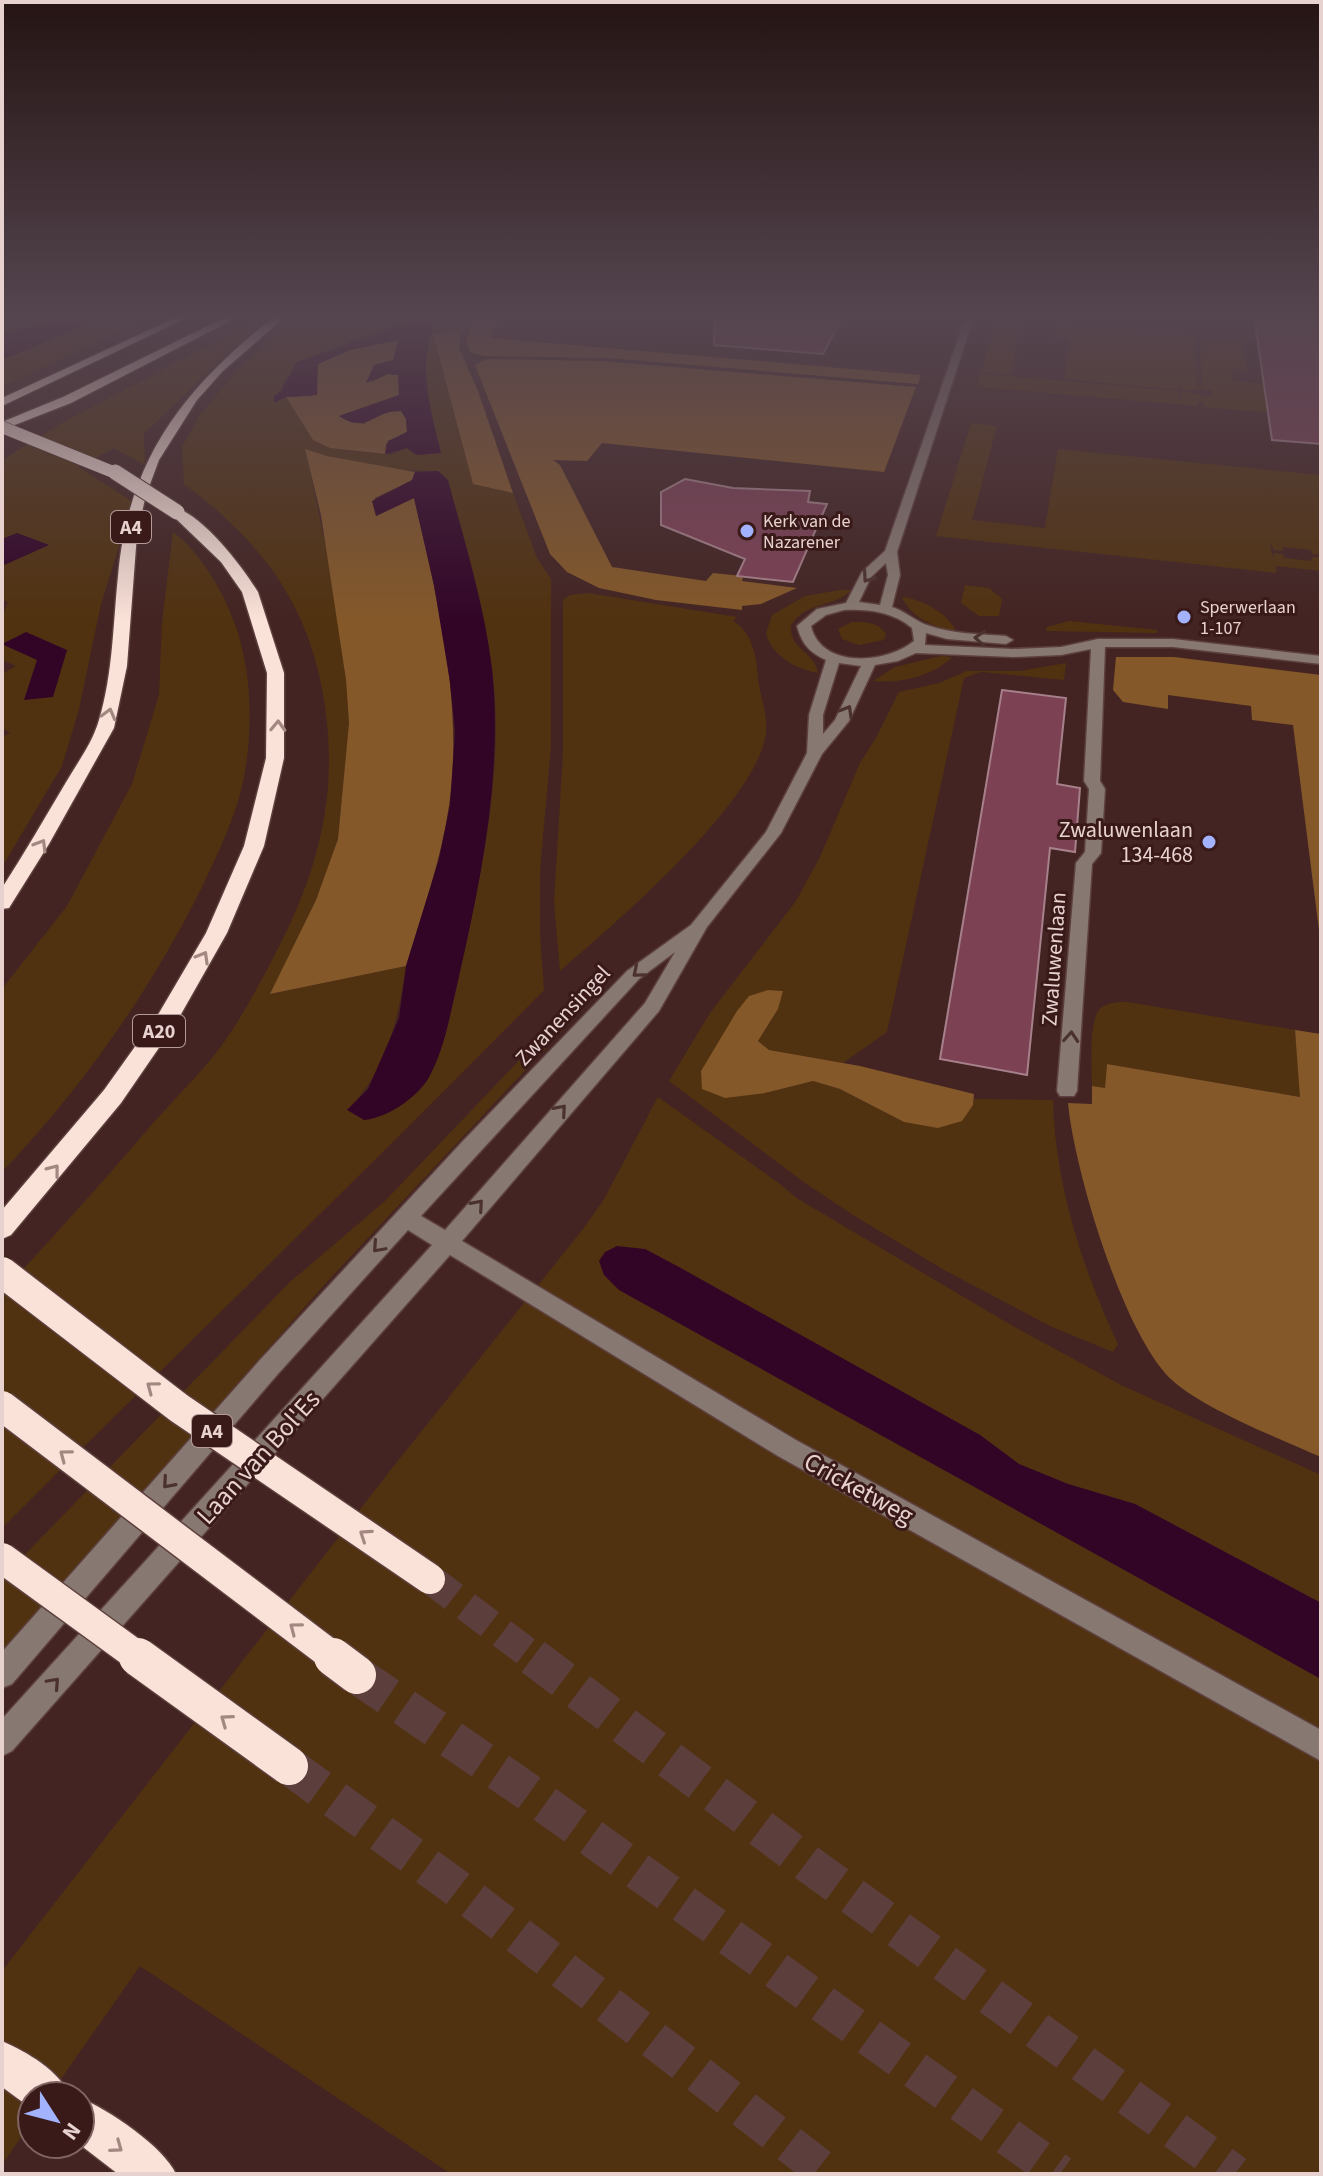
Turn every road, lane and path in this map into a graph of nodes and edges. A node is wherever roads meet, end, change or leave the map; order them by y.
1 (25, 418) edge
2 (50, 418) edge
3 (176, 418) edge
4 (936, 418) edge
5 (2, 427) edge
6 (2, 444) edge
7 (891, 552) junction
8 (851, 606) junction
9 (885, 609) junction
10 (918, 627) junction
11 (1092, 644) junction
12 (916, 649) junction
13 (834, 657) junction
14 (1321, 660) edge
15 (870, 662) junction
16 (815, 753) junction
17 (2, 903) edge
18 (700, 925) junction
19 (1067, 1091) dead end
20 (509, 1168) joint
21 (405, 1217) junction
22 (2, 1228) edge
23 (448, 1240) junction
24 (2, 1272) edge
25 (2, 1406) edge
26 (2, 1558) edge
27 (430, 1579) tunnel mouth
28 (2, 1674) edge
29 (357, 1675) tunnel mouth
30 (2, 1741) edge
31 (1321, 1746) edge
32 (289, 1766) tunnel mouth
33 (2, 2062) edge
34 (27, 2080) edge
35 (96, 2131) edge
36 (154, 2174) edge

1 - 5 highway, A20
2 - 6 highway
17 -> 3 highway, A4
4 - 7 street
22 -> 5 highway, A20, bridge
7 -> 8 street
7 - 9 street
8 - 9 street
8 - 13 street
9 - 10 street
11 -> 10 street
10 - 12 street
11 - 12 street
11 - 14 street
19 -> 11 street, Zwaluwenlaan
12 - 15 street
13 - 15 street
13 - 16 street, Zwanensingel
16 -> 15 street, Zwanensingel
16 - 18 street, Zwanensingel
20 -> 18 street, Zwanensingel
18 -> 21 street, Zwanensingel
23 -> 20 street, Laan van Bol'Es
21 - 23 street, Cricketweg
21 -> 28 street
30 -> 23 street, Laan van Bol'Es
23 - 31 street, Cricketweg
27 -> 24 highway, A4, bridge
29 -> 25 highway, bridge
32 -> 26 highway, bridge
33 - 34 highway
35 -> 36 highway

